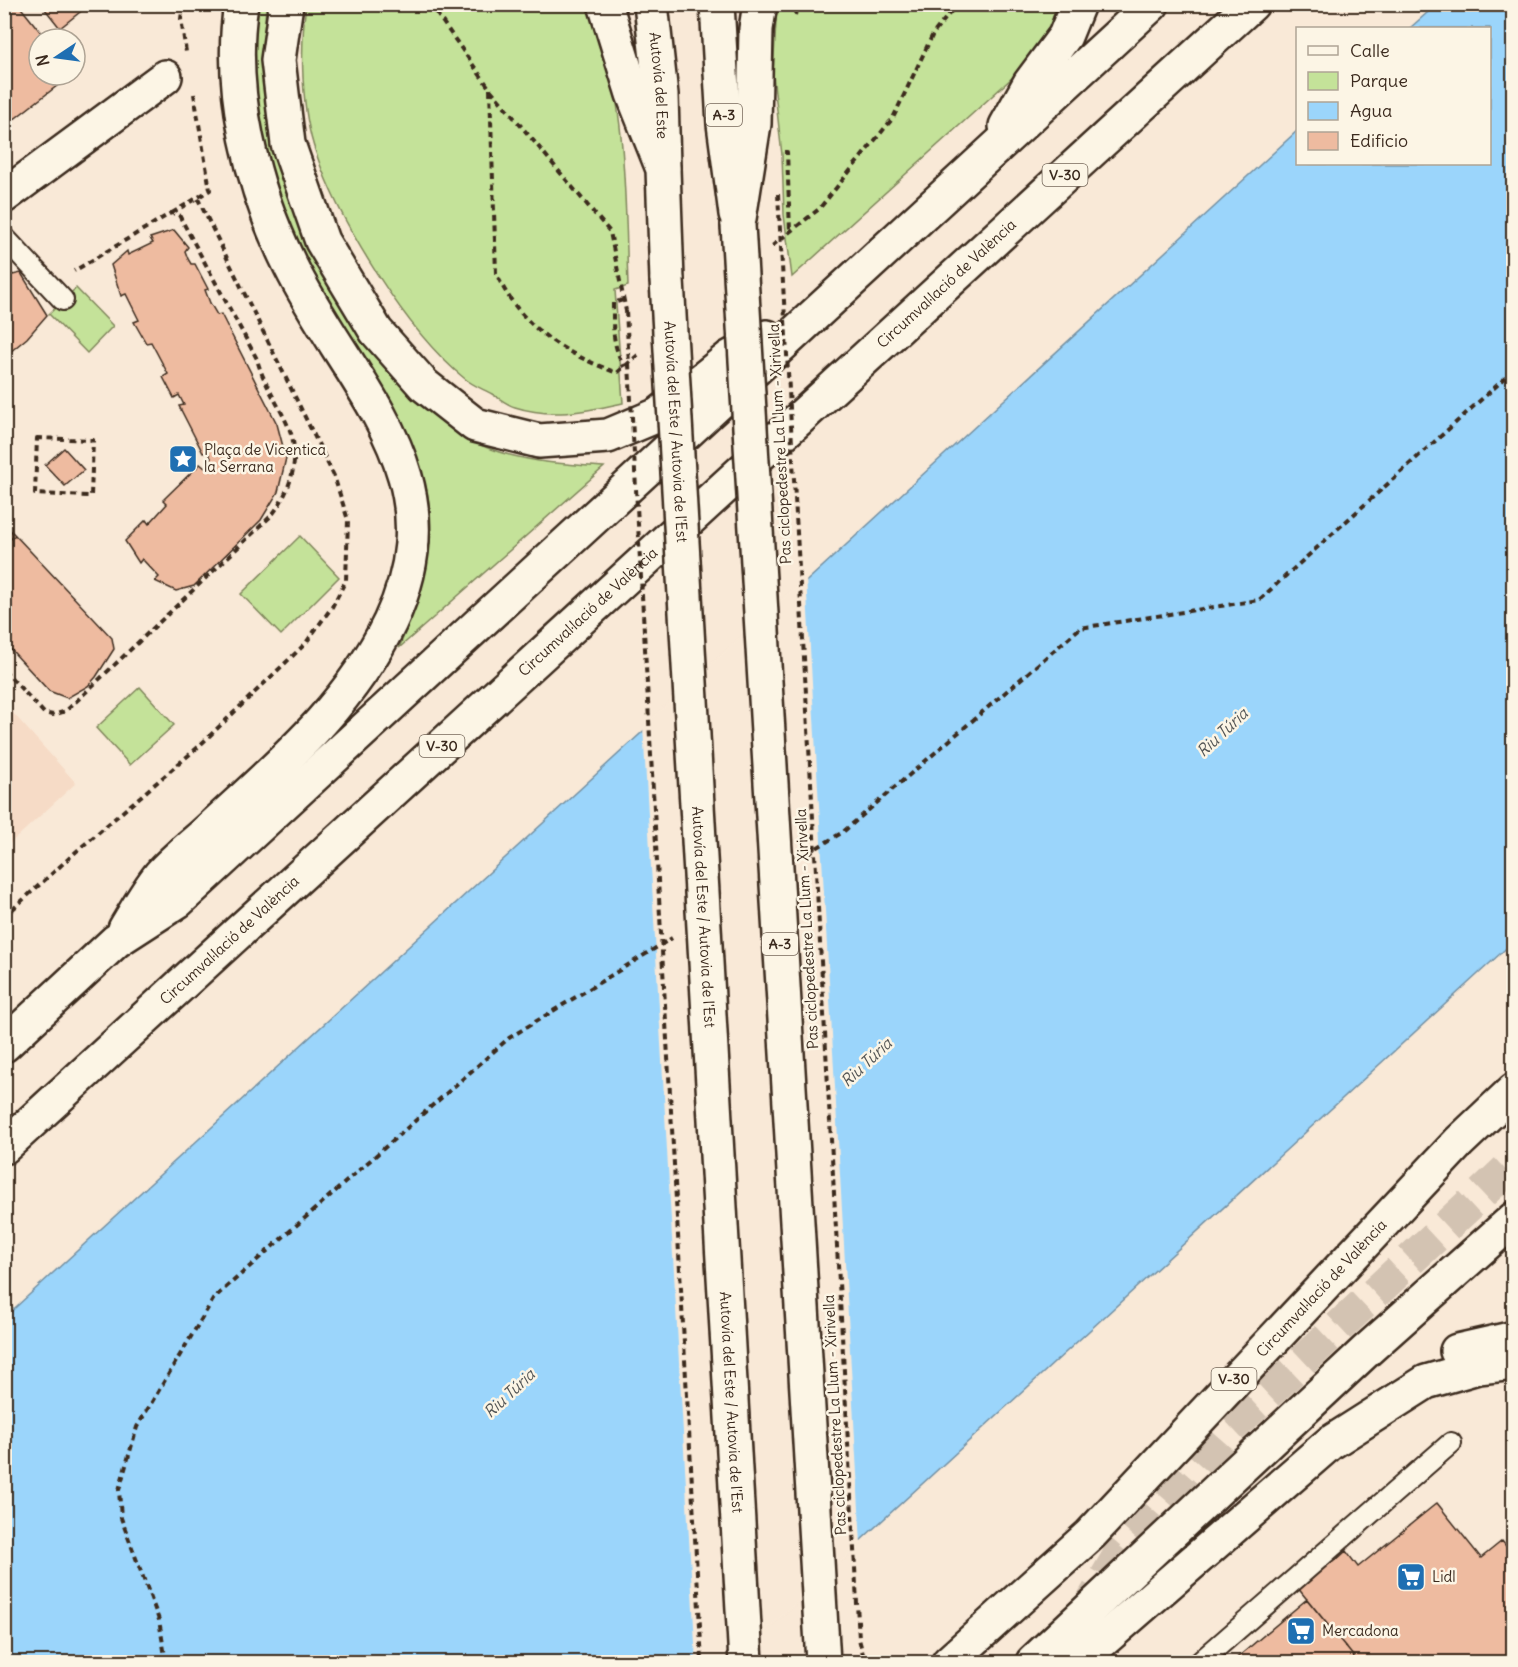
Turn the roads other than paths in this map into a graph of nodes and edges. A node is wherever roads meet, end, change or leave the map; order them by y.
1 (241, 4) edge
2 (286, 4) edge
3 (605, 4) edge
4 (651, 4) edge
5 (717, 4) edge
6 (760, 4) edge
7 (1078, 4) edge
8 (1152, 4) edge
9 (1251, 4) edge
10 (182, 74) road end
11 (992, 151) junction
12 (663, 169) junction
13 (4, 196) edge
14 (738, 225) junction
15 (4, 237) edge
16 (63, 300) dead end
17 (824, 306) junction
18 (116, 941) junction
19 (4, 1045) edge
20 (1514, 1090) edge
21 (4, 1147) edge
22 (1514, 1219) edge
23 (1514, 1338) edge
24 (1514, 1363) edge
25 (1330, 1443) junction
26 (1451, 1443) dead end
27 (746, 1662) edge
28 (823, 1662) edge
29 (949, 1662) edge
30 (1033, 1662) edge
31 (1078, 1662) edge
32 (1200, 1662) edge

1 - 18 main road
2 - 17 main road
3 - 12 main road
4 - 12 main road, Autovía del Este
5 - 14 main road, A-3
6 - 14 main road
7 - 11 main road
8 - 11 main road
9 - 21 main road, Circumval·lació de València / V-30
10 - 13 main road
11 - 17 main road
12 - 27 main road, Autovía del Este / Autovia de l'Est, bridge
14 - 28 main road, A-3, bridge
15 - 16 lane
17 - 18 main road
18 - 19 main road
20 - 29 main road, Circumval·lació de València / V-30
22 - 30 main road
23 - 25 main road
24 - 25 main road
25 - 31 main road
26 - 32 lane

